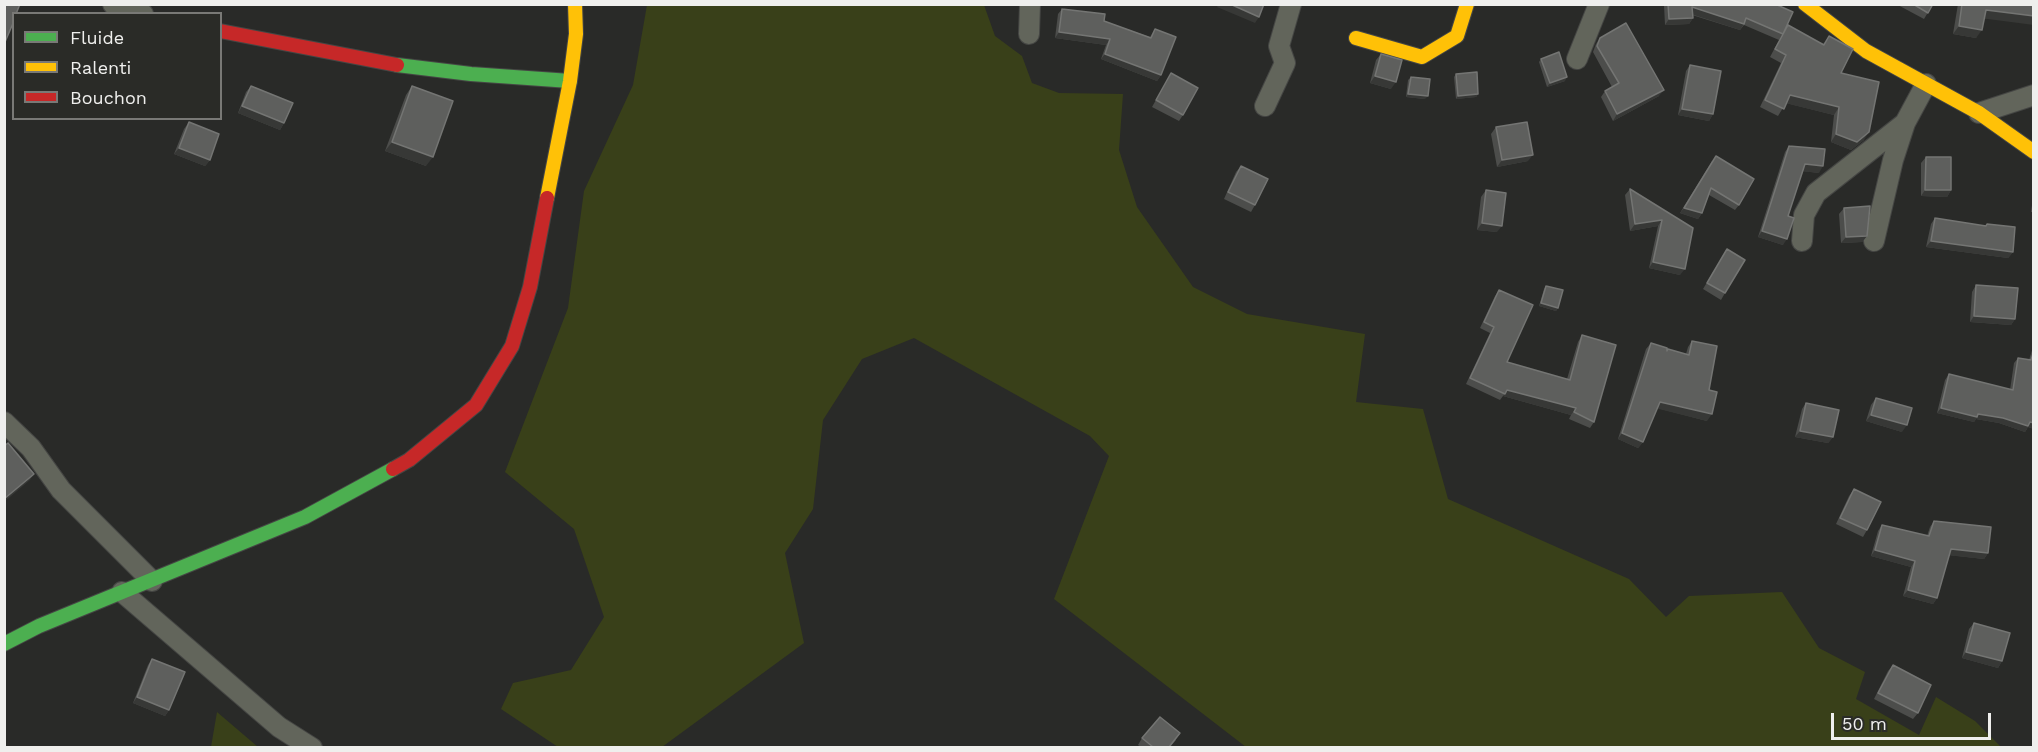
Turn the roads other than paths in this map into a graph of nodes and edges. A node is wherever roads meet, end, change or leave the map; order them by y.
1 (113, 4) edge
2 (575, 4) edge
3 (1030, 4) edge
4 (1291, 4) edge
5 (1467, 4) edge
6 (1599, 4) edge
7 (1804, 4) edge
8 (137, 12) edge
9 (222, 31) edge
10 (1029, 34) dead end
11 (1356, 38) dead end
12 (1577, 59) dead end
13 (570, 81) junction
14 (1926, 84) junction
15 (2034, 95) edge
16 (1264, 106) dead end
17 (1979, 113) junction
18 (1905, 123) junction
19 (2034, 152) edge
20 (1802, 241) dead end
21 (1874, 241) dead end
22 (4, 422) edge
23 (152, 581) junction
24 (122, 592) junction
25 (4, 644) edge
26 (312, 747) edge

1 - 8 street
2 - 13 street
3 - 10 street
4 - 16 street
5 - 11 street
6 - 12 street
7 - 14 street
9 - 13 street
13 - 23 street
14 - 17 street
14 - 18 street
15 - 17 street
17 - 19 street
18 - 20 street
18 - 21 street
22 - 23 street
23 - 24 street
24 - 25 street
24 - 26 street

